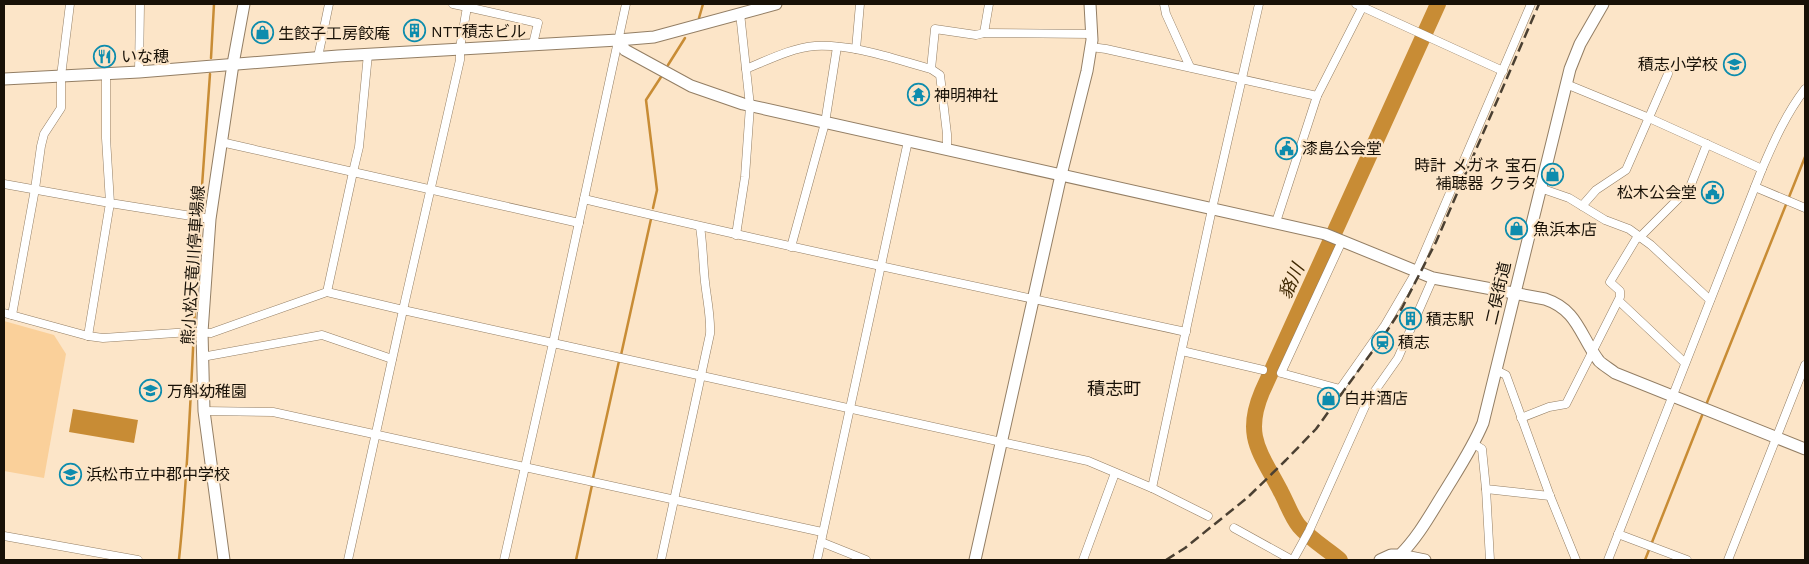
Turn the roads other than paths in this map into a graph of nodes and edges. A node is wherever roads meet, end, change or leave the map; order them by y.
1 (70, 4) edge
2 (140, 4) edge
3 (244, 4) edge
4 (329, 4) edge
5 (453, 4) edge
6 (626, 4) edge
7 (776, 4) edge
8 (860, 4) edge
9 (989, 4) edge
10 (1090, 4) edge
11 (1164, 4) edge
12 (1259, 4) edge
13 (1531, 4) edge
14 (1603, 4) edge
15 (467, 5) edge
16 (1361, 5) edge
17 (740, 13) junction
18 (984, 33) junction
19 (1092, 34) junction
20 (618, 40) junction
21 (533, 44) junction
22 (837, 47) junction
23 (1091, 47) junction
24 (460, 48) junction
25 (856, 49) junction
26 (368, 54) junction
27 (318, 57) junction
28 (233, 64) junction
29 (1190, 67) junction
30 (746, 69) junction
31 (931, 69) junction
32 (1503, 71) junction
33 (139, 72) junction
34 (106, 74) junction
35 (1668, 74) dead end
36 (61, 76) junction
37 (1242, 79) junction
38 (4, 80) edge
39 (1566, 84) junction
40 (1805, 89) edge
41 (1317, 96) junction
42 (750, 106) junction
43 (1649, 118) junction
44 (826, 123) junction
45 (908, 141) junction
46 (221, 142) junction
47 (1707, 144) junction
48 (946, 150) junction
49 (1762, 169) junction
50 (353, 172) junction
51 (1061, 175) junction
52 (4, 184) edge
53 (1755, 187) junction
54 (1540, 188) junction
55 (35, 189) junction
56 (430, 190) junction
57 (584, 199) junction
58 (110, 203) junction
59 (1582, 206) junction
60 (1805, 208) edge
61 (1212, 209) junction
62 (210, 219) junction
63 (1276, 222) junction
64 (579, 223) junction
65 (700, 226) junction
66 (736, 235) junction
67 (1640, 237) junction
68 (1342, 241) junction
69 (791, 247) junction
70 (880, 267) junction
71 (1416, 272) junction
72 (1433, 278) junction
73 (327, 292) junction
74 (1515, 294) junction
75 (1034, 298) junction
76 (1619, 300) junction
77 (1710, 300) junction
78 (403, 310) junction
79 (8, 314) edge
80 (196, 332) junction
81 (1186, 332) junction
82 (88, 336) junction
83 (553, 343) junction
84 (1593, 350) junction
85 (1182, 351) junction
86 (202, 357) junction
87 (392, 359) junction
88 (1685, 363) junction
89 (1805, 365) edge
90 (1262, 370) dead end
91 (1496, 370) junction
92 (702, 376) junction
93 (1672, 396) junction
94 (849, 408) junction
95 (204, 411) junction
96 (1521, 418) junction
97 (376, 434) junction
98 (1777, 437) junction
99 (1002, 442) junction
100 (1474, 444) junction
101 (1805, 449) edge
102 (525, 467) junction
103 (1115, 472) junction
104 (1152, 488) junction
105 (1486, 489) junction
106 (1550, 496) junction
107 (675, 499) junction
108 (1208, 516) dead end
109 (1234, 528) dead end
110 (822, 532) junction
111 (1618, 534) junction
112 (4, 536) edge
113 (820, 542) junction
114 (1400, 557) edge
115 (138, 560) edge
116 (224, 560) edge
117 (348, 560) edge
118 (504, 560) edge
119 (661, 560) edge
120 (816, 560) edge
121 (866, 560) edge
122 (975, 560) edge
123 (1083, 560) edge
124 (1292, 560) edge
125 (1380, 560) edge
126 (1425, 560) edge
127 (1490, 560) edge
128 (1576, 560) edge
129 (1608, 560) edge
130 (1687, 560) edge
131 (1728, 560) edge

1 - 36 street
2 - 33 street
3 - 28 street, 熊小松天竜川停車場線
4 - 27 street
5 - 15 street
6 - 20 street
7 - 17 street
8 - 25 street
9 - 18 street
10 - 19 street
11 - 29 street
12 - 37 street
13 - 32 street
14 - 39 street, 二俣街道
15 - 21 street
15 - 24 street
16 - 32 street
16 - 41 street
17 - 20 street
17 - 30 street
18 - 19 street
18 - 31 street
19 - 23 street
20 - 21 street
20 - 42 street
20 - 57 street
21 - 24 street
22 - 25 street
22 - 30 street
22 - 44 street
23 - 29 street
23 - 51 street
24 - 26 street
24 - 56 street
25 - 31 street
26 - 27 street
26 - 50 street
27 - 28 street
28 - 33 street
28 - 46 street, 熊小松天竜川停車場線
29 - 37 street
30 - 42 street
31 - 48 street
32 - 71 street
33 - 34 street
34 - 36 street
34 - 58 street
35 - 43 street
36 - 38 street
36 - 55 street
37 - 41 street
37 - 61 street
39 - 43 street
39 - 54 street, 二俣街道
40 - 49 street
41 - 63 street
42 - 44 street
42 - 66 street
43 - 47 street
43 - 59 street
44 - 45 street
44 - 69 street
45 - 48 street
45 - 70 street
46 - 50 street
46 - 62 street, 熊小松天竜川停車場線
47 - 49 street
47 - 67 street
48 - 51 street
49 - 53 street
50 - 56 street
50 - 73 street
51 - 61 street
51 - 75 street
52 - 55 street
53 - 60 street
53 - 77 street
54 - 59 street
54 - 74 street, 二俣街道
55 - 58 street
55 - 79 street
56 - 64 street
56 - 78 street
57 - 64 street
57 - 65 street
58 - 62 street
58 - 82 street
59 - 67 street
61 - 63 street
61 - 81 street
62 - 80 street, 熊小松天竜川停車場線
63 - 68 street
64 - 83 street
65 - 66 street
65 - 92 street
66 - 69 street
67 - 76 street
67 - 77 street
68 - 71 street
68 - 71 street
69 - 70 street
70 - 75 street
70 - 94 street
71 - 72 street
72 - 74 street
72 - 124 street
73 - 78 street
73 - 80 street
74 - 84 street
74 - 91 street, 二俣街道
75 - 81 street
75 - 99 street
76 - 84 street
76 - 88 street
77 - 88 street
78 - 83 street
78 - 87 street
79 - 82 street
80 - 82 street
80 - 86 street, 熊小松天竜川停車場線
81 - 85 street
83 - 92 street
83 - 102 street
84 - 93 street
84 - 96 street
85 - 90 street
85 - 104 street
86 - 87 street
86 - 95 street, 熊小松天竜川停車場線
87 - 97 street
88 - 93 street
89 - 98 street
91 - 96 street
91 - 100 street, 二俣街道
92 - 94 street
92 - 107 street
93 - 98 street
93 - 111 street
94 - 99 street
94 - 110 street
95 - 97 street
95 - 116 street, 熊小松天竜川停車場線
96 - 106 street
97 - 102 street
97 - 117 street
98 - 101 street
98 - 131 street
99 - 103 street
99 - 122 street
100 - 105 street
100 - 114 street, 二俣街道
102 - 107 street
102 - 118 street
103 - 104 street
103 - 123 street
104 - 108 street
105 - 106 street
105 - 127 street
106 - 128 street
107 - 110 street
107 - 119 street
109 - 124 street
110 - 113 street
111 - 129 street
111 - 130 street
112 - 115 street
113 - 120 street
113 - 121 street
114 - 125 street
114 - 126 street

